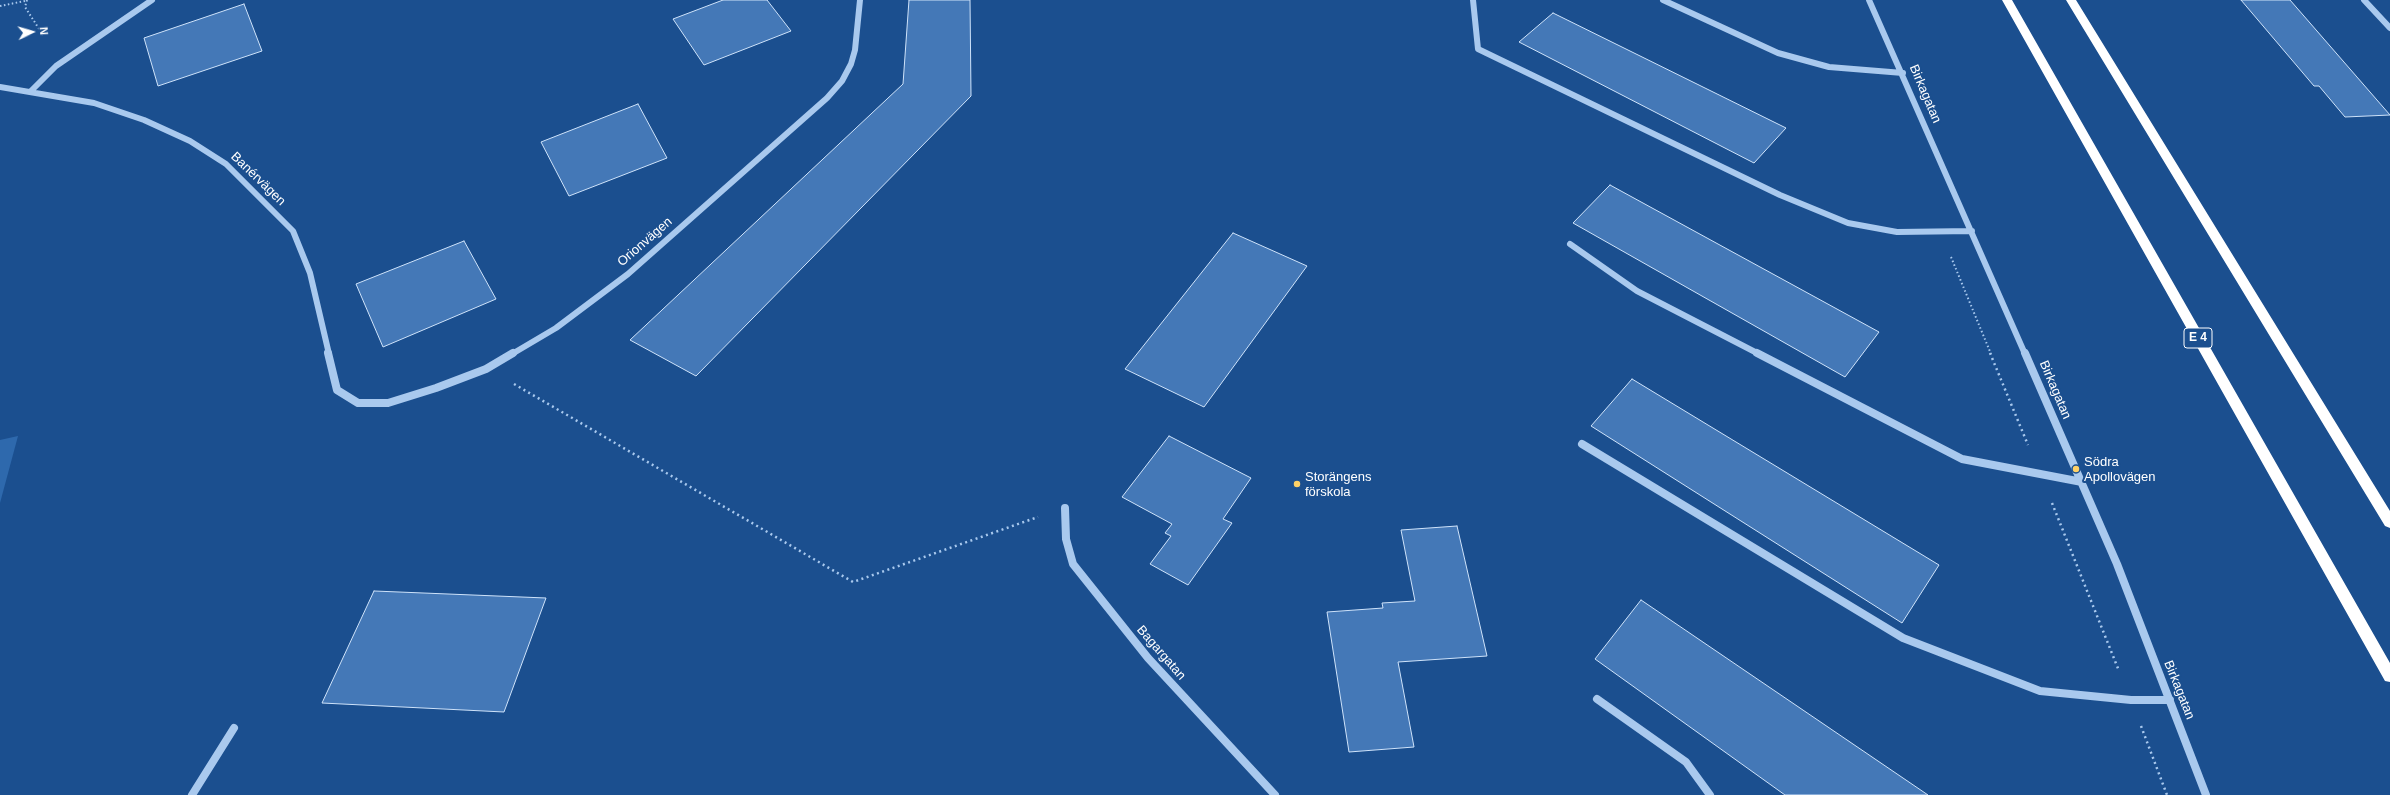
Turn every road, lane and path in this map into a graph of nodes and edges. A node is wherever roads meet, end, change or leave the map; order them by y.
1 (26, 0) edge
2 (152, 0) edge
3 (860, 0) edge
4 (1472, 0) edge
5 (1663, 0) edge
6 (1869, 0) edge
7 (2007, 0) edge
8 (2071, 0) edge
9 (2364, 0) edge
10 (0, 6) edge
11 (2390, 28) edge
12 (44, 35) dead end
13 (1903, 73) junction
14 (0, 87) edge
15 (31, 91) junction
16 (1972, 231) junction
17 (1940, 232) junction
18 (1570, 244) dead end
19 (486, 369) junction
20 (358, 403) joint
21 (1582, 444) dead end
22 (2041, 476) junction
23 (2082, 482) junction
24 (1065, 508) joint
25 (2390, 522) edge
26 (2072, 554) dead end
27 (2390, 676) edge
28 (1598, 699) dead end
29 (2170, 700) junction
30 (234, 728) dead end
31 (192, 795) edge
32 (1275, 795) edge
33 (1710, 795) edge
34 (2206, 795) edge

1 - 10 path
1 - 12 path
2 - 15 street
3 - 19 street, Orionvägen
4 - 17 street
5 - 13 street
6 - 13 street, Birkagatan
7 - 27 highway, E 4
8 - 25 highway
9 - 11 street
13 - 16 street, Birkagatan
14 - 15 street, Banérvägen
15 - 20 street, Banérvägen
16 - 17 street
16 - 23 street, Birkagatan
17 - 22 path
18 - 22 street
19 - 20 street, Orionvägen
19 - 24 path
21 - 29 street
22 - 23 street
22 - 26 path
23 - 29 street, Birkagatan
24 - 32 street, Bagargatan
28 - 33 street
29 - 34 street, Birkagatan
30 - 31 street

